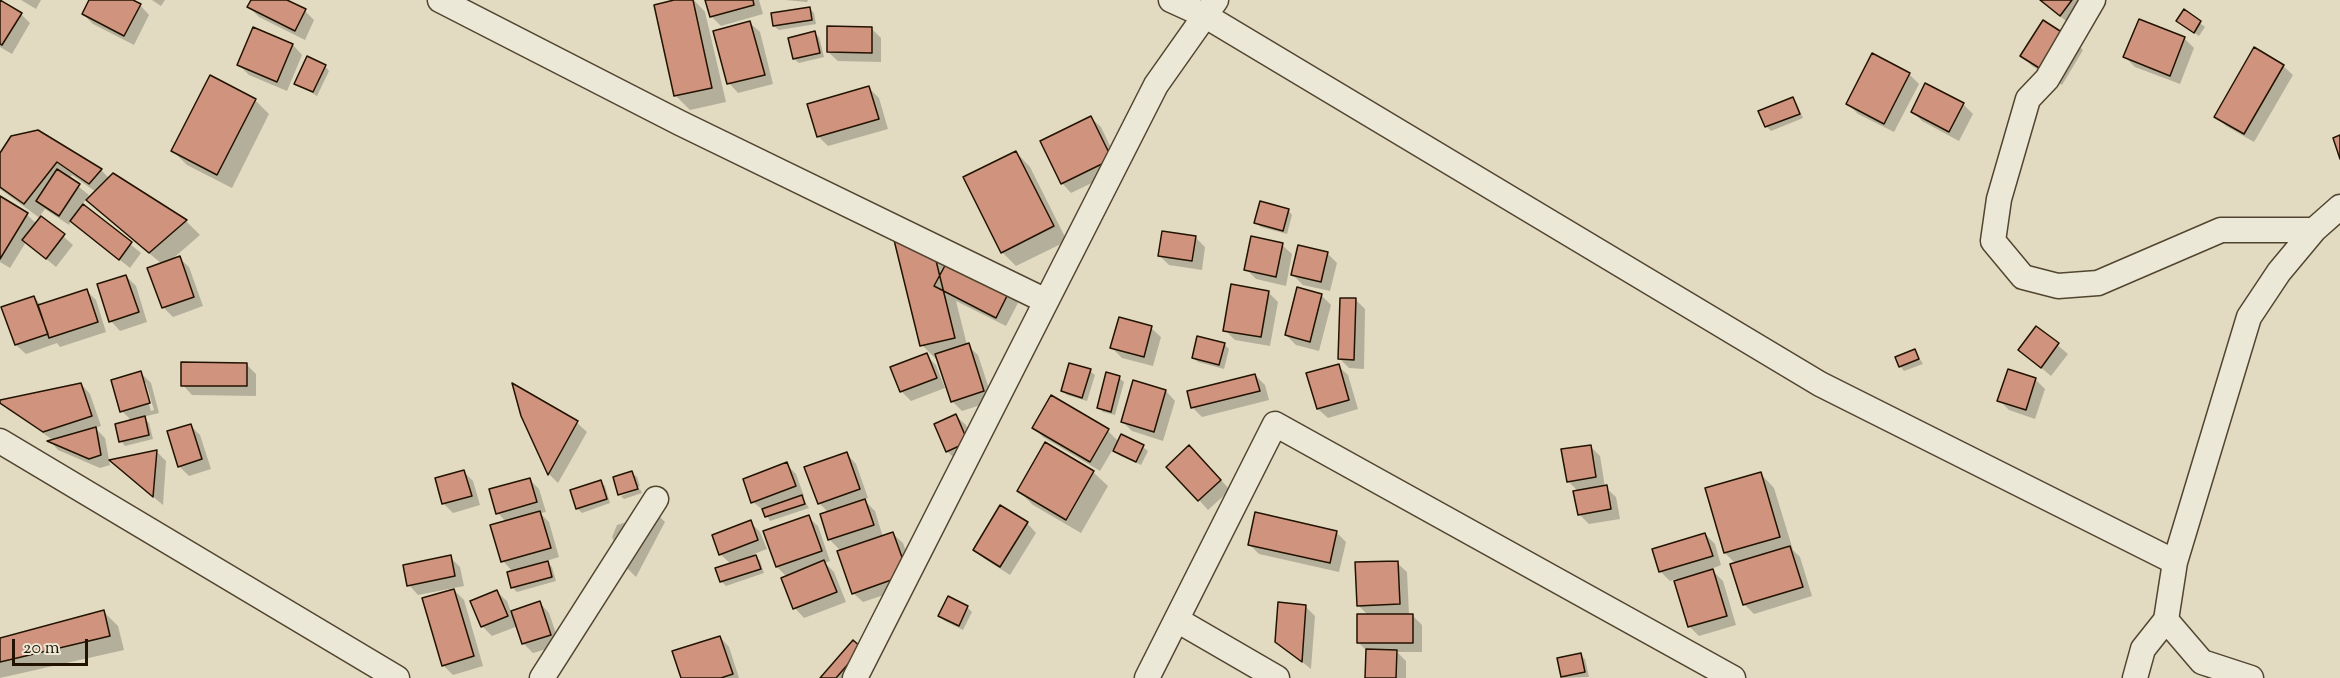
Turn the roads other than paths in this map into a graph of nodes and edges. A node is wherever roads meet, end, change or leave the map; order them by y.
1 (440, 0) edge
2 (1171, 0) edge
3 (2093, 0) edge
4 (1210, 8) edge
5 (2340, 207) edge
6 (2313, 230) junction
7 (1046, 301) junction
8 (0, 441) edge
9 (656, 499) dead end
10 (2175, 562) junction
11 (1177, 620) junction
12 (2166, 620) junction
13 (397, 678) edge
14 (542, 678) edge
15 (855, 678) edge
16 (1148, 678) edge
17 (1277, 678) edge
18 (1734, 678) edge
19 (2134, 678) edge
20 (2251, 678) edge

1 - 7 street
2 - 4 street
3 - 6 street
4 - 7 street
4 - 10 street
5 - 6 street
6 - 10 street
7 - 15 street
8 - 13 street
9 - 14 street
10 - 12 street
11 - 16 street
11 - 17 street
11 - 18 street
12 - 19 street
12 - 20 street

